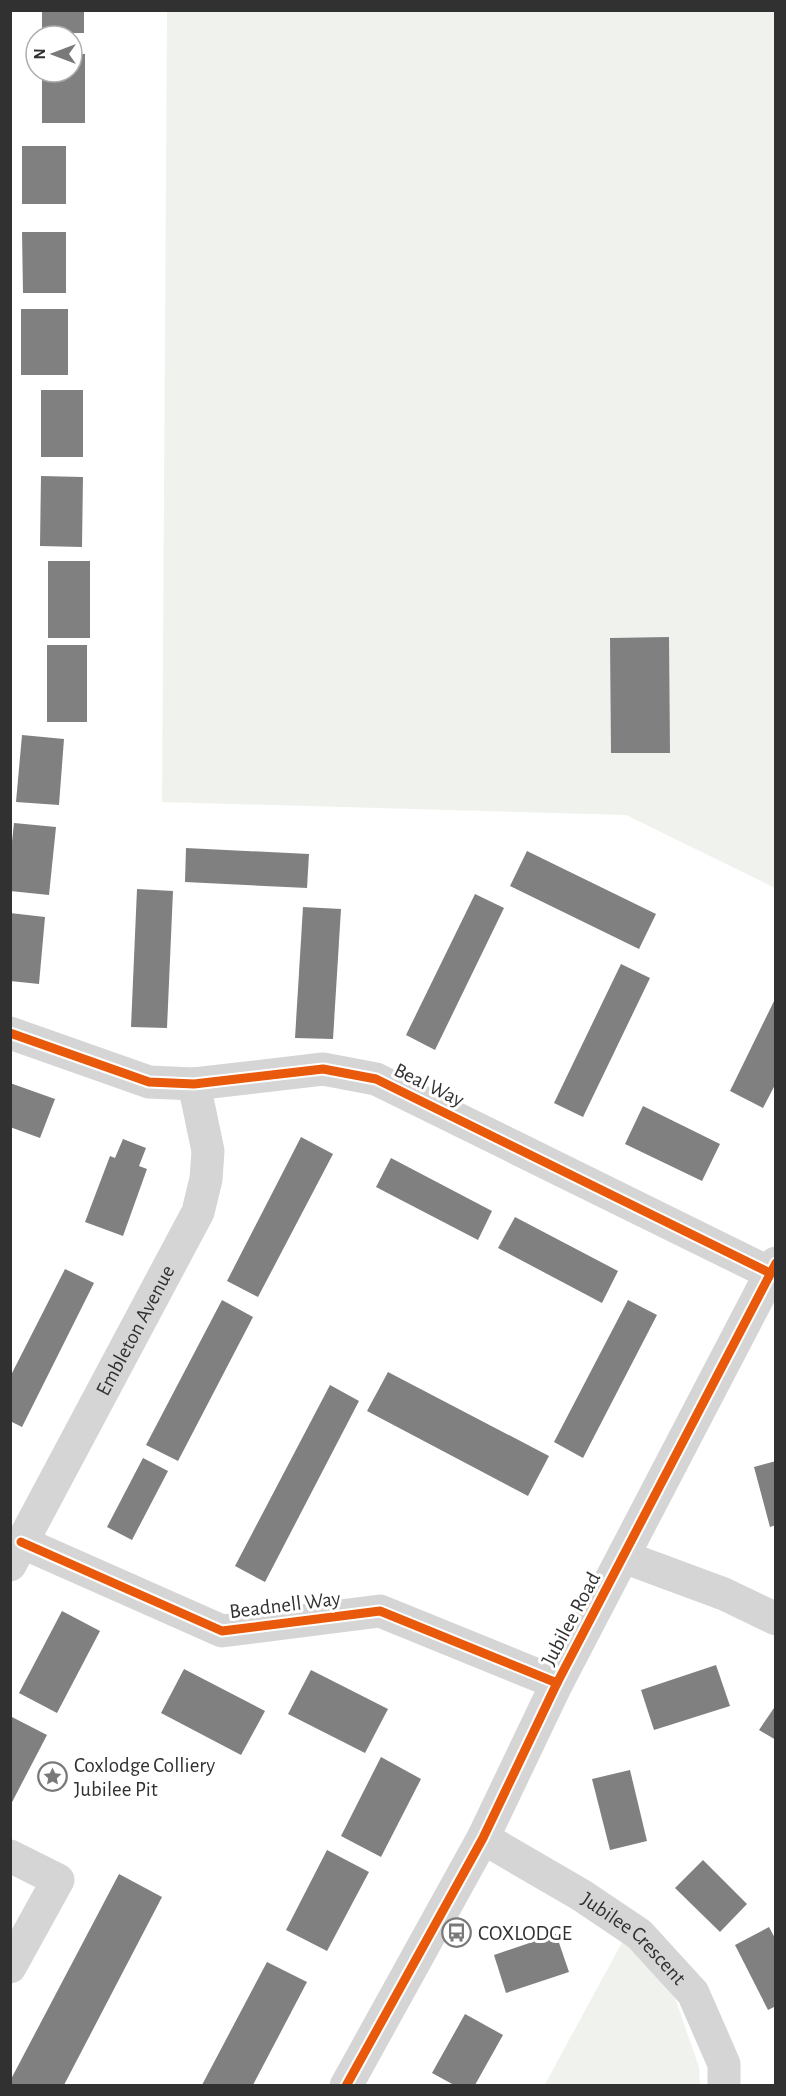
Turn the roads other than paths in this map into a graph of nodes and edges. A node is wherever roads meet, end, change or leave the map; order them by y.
1 (10, 1033) edge
2 (194, 1084) junction
3 (773, 1268) edge
4 (16, 1554) edge
5 (624, 1557) junction
6 (776, 1619) edge
7 (557, 1683) junction
8 (483, 1839) junction
9 (10, 1856) edge
10 (10, 1967) edge
11 (346, 2085) edge
12 (724, 2085) edge

1 - 2 street, Beal Way
2 - 3 street, Beal Way
2 - 4 street, Embleton Avenue
3 - 5 street, Jubilee Road
4 - 7 street, Beadnell Way
5 - 6 street
5 - 7 street, Jubilee Road
7 - 8 street, Jubilee Road
8 - 11 street, Jubilee Road
8 - 12 street, Jubilee Crescent
9 - 10 street

